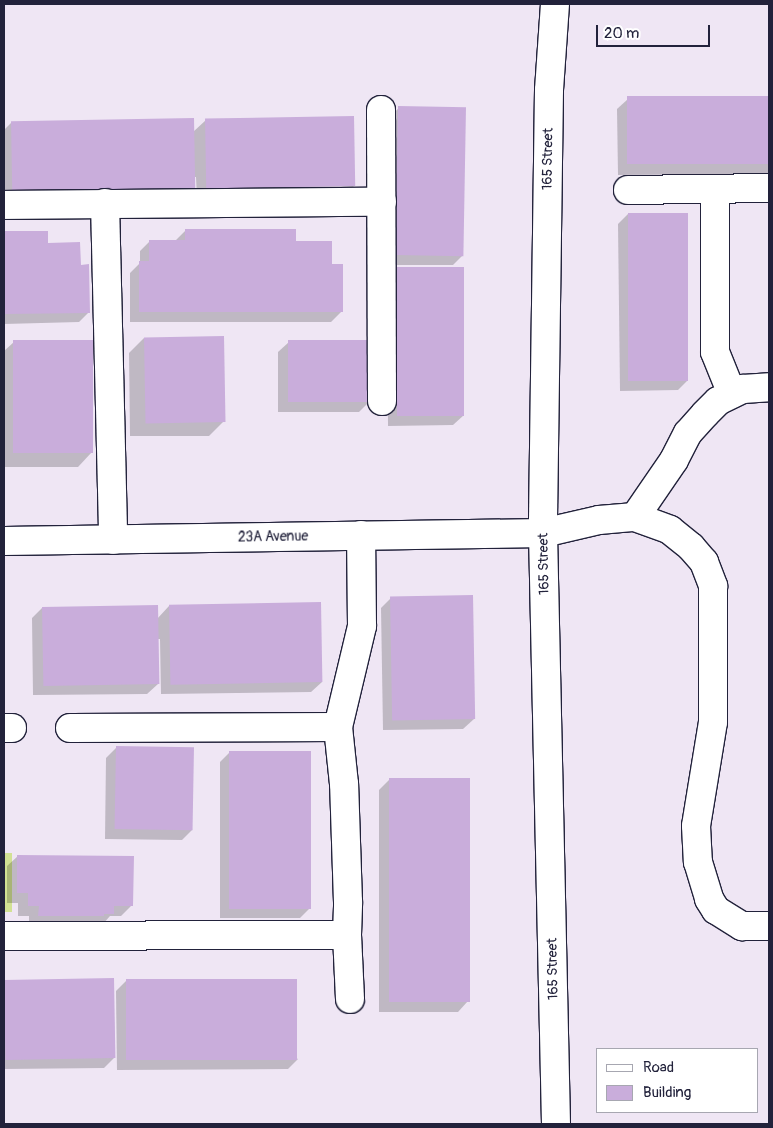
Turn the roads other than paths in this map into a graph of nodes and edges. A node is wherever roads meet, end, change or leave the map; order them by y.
1 (555, 4) edge
2 (381, 110) dead end
3 (769, 188) edge
4 (715, 189) junction
5 (628, 190) dead end
6 (382, 202) junction
7 (105, 204) junction
8 (4, 205) edge
9 (769, 387) edge
10 (732, 394) junction
11 (382, 401) dead end
12 (636, 517) junction
13 (543, 533) junction
14 (361, 535) junction
15 (113, 540) junction
16 (4, 541) edge
17 (338, 727) junction
18 (70, 728) dead end
19 (769, 926) edge
20 (346, 935) junction
21 (4, 936) edge
22 (350, 999) dead end
23 (556, 1124) edge

1 - 13 street, 165 Street
2 - 6 street
3 - 4 street
4 - 5 street
4 - 10 street
6 - 7 street
6 - 11 street
7 - 8 street
7 - 15 street
9 - 10 street
10 - 12 street
12 - 13 street, 23A Avenue
12 - 19 street
13 - 14 street, 23A Avenue
13 - 23 street, 165 Street
14 - 15 street, 23A Avenue
14 - 17 street
15 - 16 street, 23A Avenue
17 - 18 street
17 - 20 street
20 - 21 street
20 - 22 street

